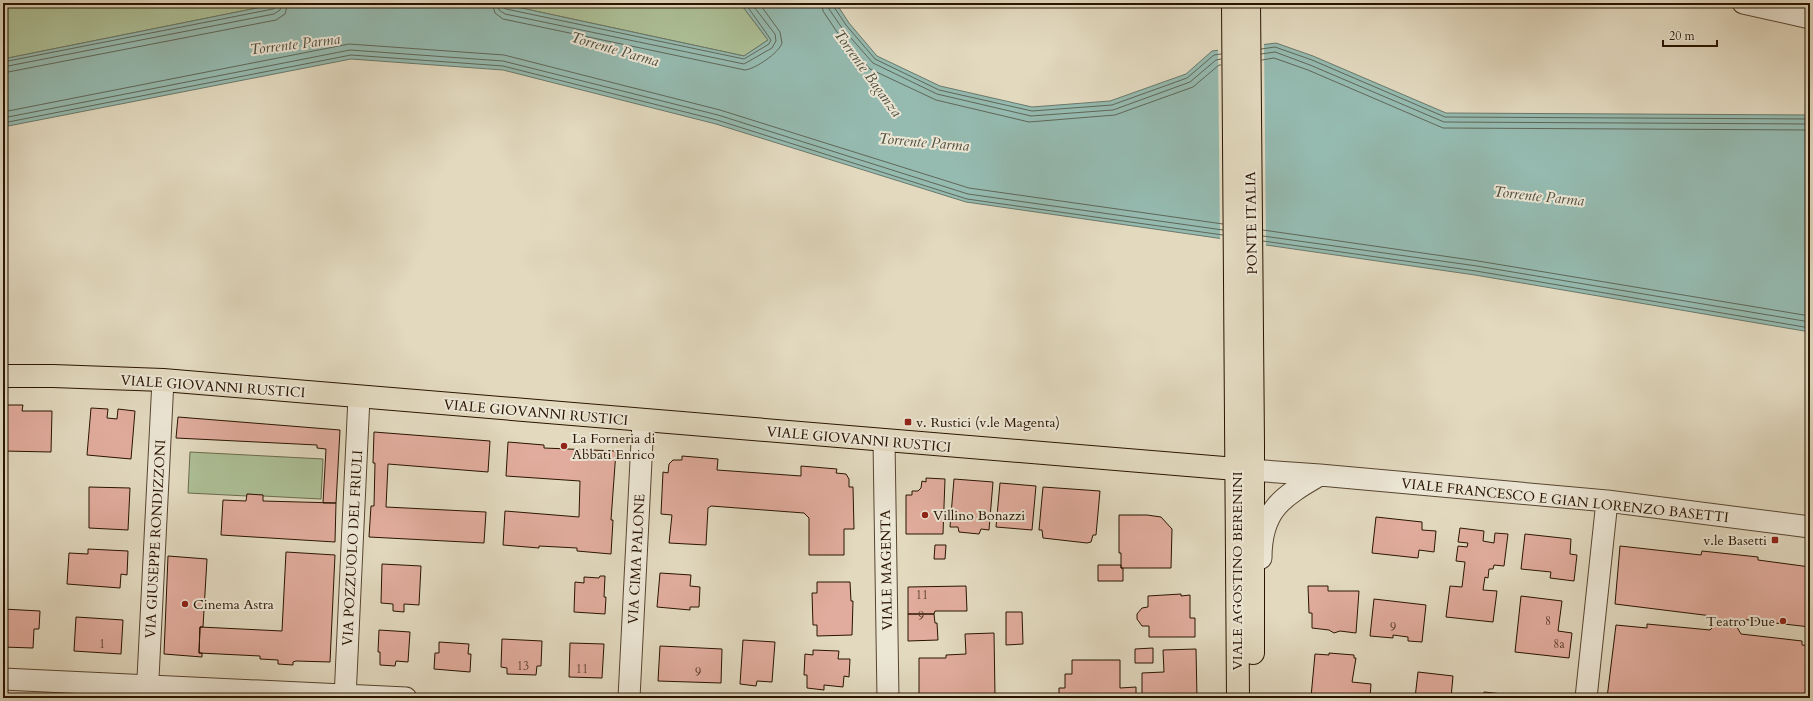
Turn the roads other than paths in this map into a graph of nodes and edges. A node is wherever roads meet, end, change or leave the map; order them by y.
1 (1233, 3) edge
2 (1249, 3) edge
3 (1743, 3) edge
4 (1810, 18) edge
5 (3, 376) edge
6 (163, 380) junction
7 (359, 397) junction
8 (643, 421) junction
9 (884, 441) junction
10 (1245, 443) junction
11 (1244, 470) junction
12 (1320, 475) junction
13 (1607, 502) junction
14 (1810, 527) edge
15 (1253, 667) junction
16 (3, 678) edge
17 (148, 692) edge
18 (345, 697) edge
19 (406, 698) edge
20 (630, 698) edge
21 (888, 698) edge
22 (1238, 698) edge
23 (1253, 698) edge
24 (1586, 698) edge

1 - 10 main road, PONTE ITALIA
2 - 10 main road, PONTE ITALIA
3 - 4 street
5 - 6 main road, VIALE GIOVANNI RUSTICI
6 - 7 main road, VIALE GIOVANNI RUSTICI
6 - 17 street, VIA GIUSEPPE RONDIZZONI
7 - 8 main road, VIALE GIOVANNI RUSTICI
7 - 18 street, VIA POZZUOLO DEL FRIULI
8 - 9 main road, VIALE GIOVANNI RUSTICI
8 - 20 street, VIA CIMA PALONE
9 - 11 main road, VIALE GIOVANNI RUSTICI
9 - 21 street, VIALE MAGENTA
10 - 11 main road, VIALE AGOSTINO BERENINI
11 - 12 street, VIALE FRANCESCO E GIAN LORENZO BASETTI
11 - 15 main road, VIALE AGOSTINO BERENINI
11 - 22 main road, VIALE AGOSTINO BERENINI
12 - 13 street, VIALE FRANCESCO E GIAN LORENZO BASETTI
12 - 15 street
13 - 14 street, VIALE FRANCESCO E GIAN LORENZO BASETTI
13 - 24 street
15 - 23 main road, VIALE AGOSTINO BERENINI
16 - 17 street
17 - 18 street
18 - 19 street

